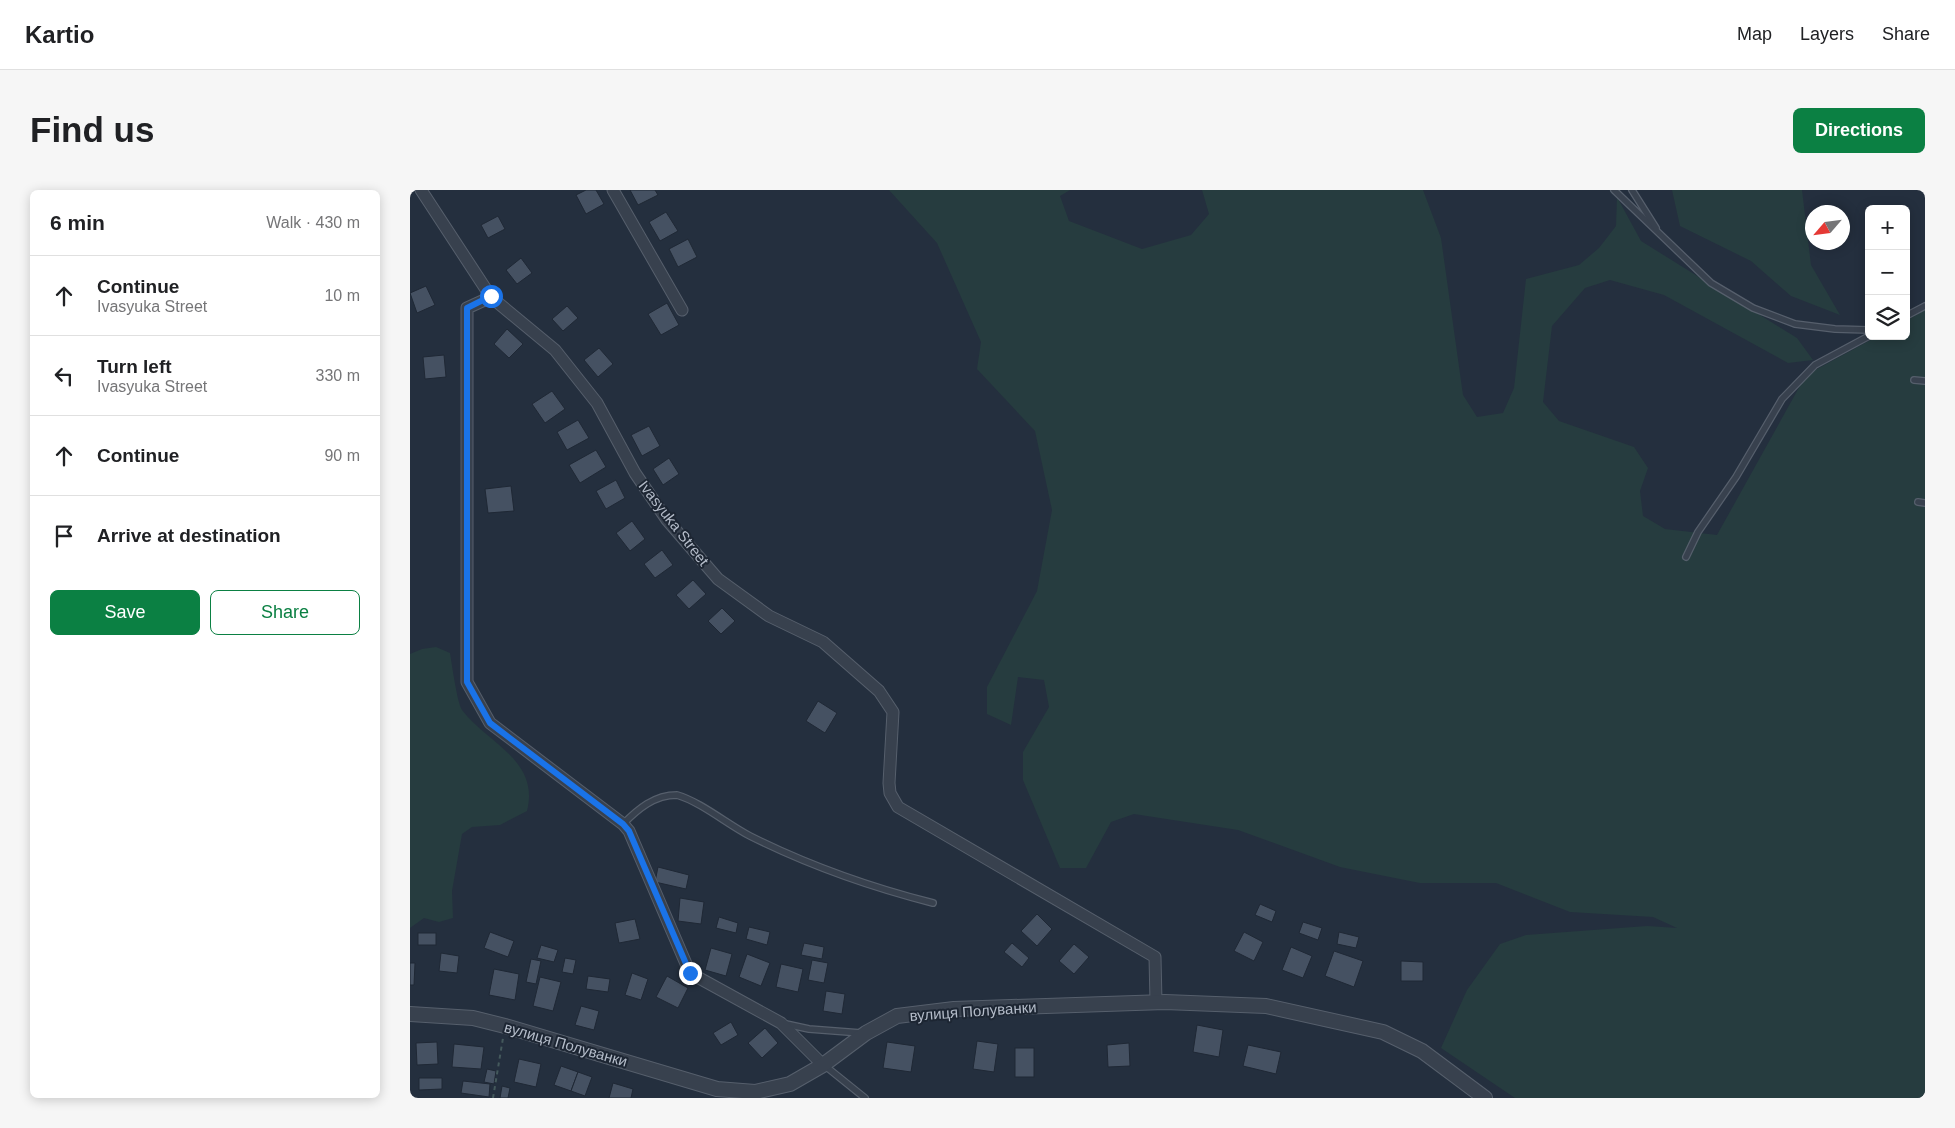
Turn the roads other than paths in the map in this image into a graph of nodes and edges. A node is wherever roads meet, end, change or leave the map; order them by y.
1 (420, 190) edge
2 (613, 190) edge
3 (1614, 190) edge
4 (1632, 190) edge
5 (1661, 237) junction
6 (491, 296) junction
7 (1925, 306) edge
8 (682, 310) dead end
9 (1910, 314) edge
10 (1865, 330) edge
11 (1865, 338) edge
12 (1914, 380) dead end
13 (1925, 381) edge
14 (1918, 502) dead end
15 (1925, 503) edge
16 (1686, 557) dead end
17 (623, 824) junction
18 (933, 903) dead end
19 (1156, 1002) junction
20 (410, 1014) edge
21 (780, 1022) junction
22 (866, 1033) junction
23 (823, 1065) junction
24 (865, 1098) edge
25 (1485, 1098) edge

1 - 6 street, Ivasyuka Street
2 - 8 street
3 - 5 lane
4 - 5 lane
5 - 10 lane
6 - 17 street
6 - 19 street, Ivasyuka Street
7 - 9 lane
11 - 16 lane
12 - 13 lane
14 - 15 lane
17 - 18 lane
17 - 21 street
19 - 22 street, вулиця Полуванки
19 - 25 street, вулиця Полуванки
20 - 23 street, вулиця Полуванки
21 - 22 lane
21 - 23 street
22 - 23 street, вулиця Полуванки
23 - 24 lane

